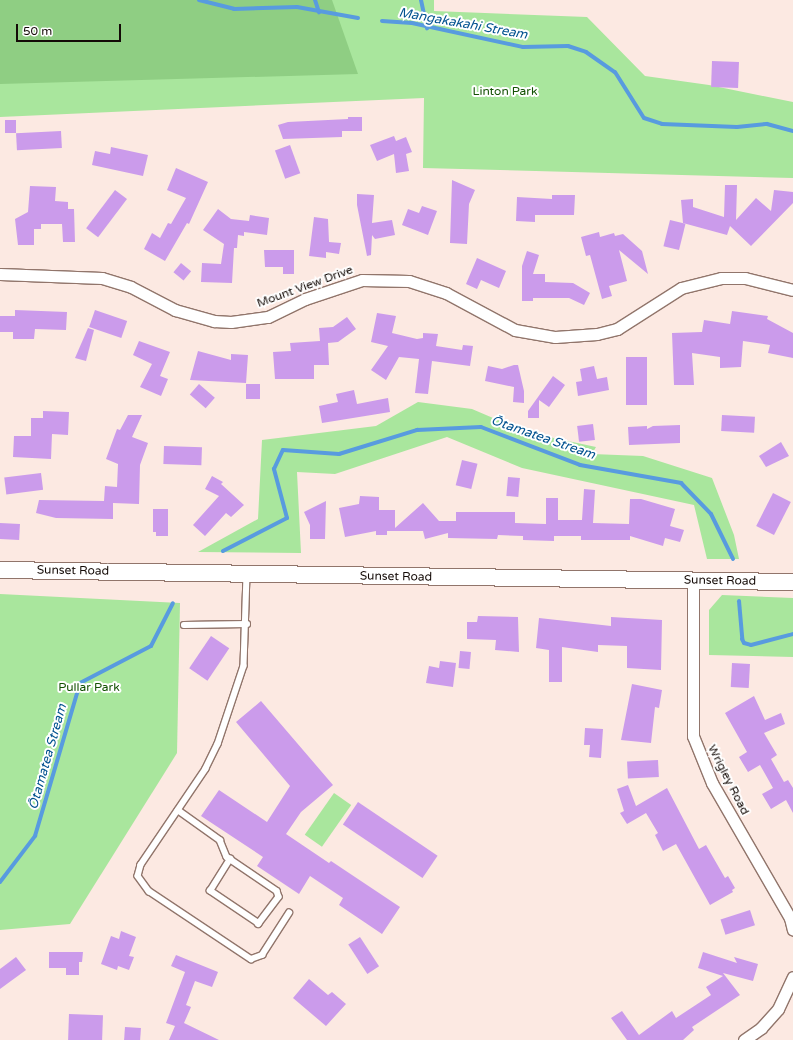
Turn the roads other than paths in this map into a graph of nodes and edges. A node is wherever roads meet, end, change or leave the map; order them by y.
1 (0, 274) edge
2 (793, 290) edge
3 (0, 570) edge
4 (247, 574) junction
5 (693, 581) junction
6 (793, 582) edge
7 (247, 624) junction
8 (184, 625) dead end
9 (178, 810) junction
10 (230, 859) junction
11 (289, 913) dead end
12 (793, 930) edge
13 (793, 977) edge
14 (744, 1040) edge

1 - 2 street, Mount View Drive
3 - 4 main road, Sunset Road
4 - 5 main road, Sunset Road
4 - 7 lane
5 - 6 main road, Sunset Road
5 - 12 street, Wrigley Road
7 - 8 lane
7 - 9 lane
9 - 10 lane
9 - 11 lane
10 - 10 lane
13 - 14 street

